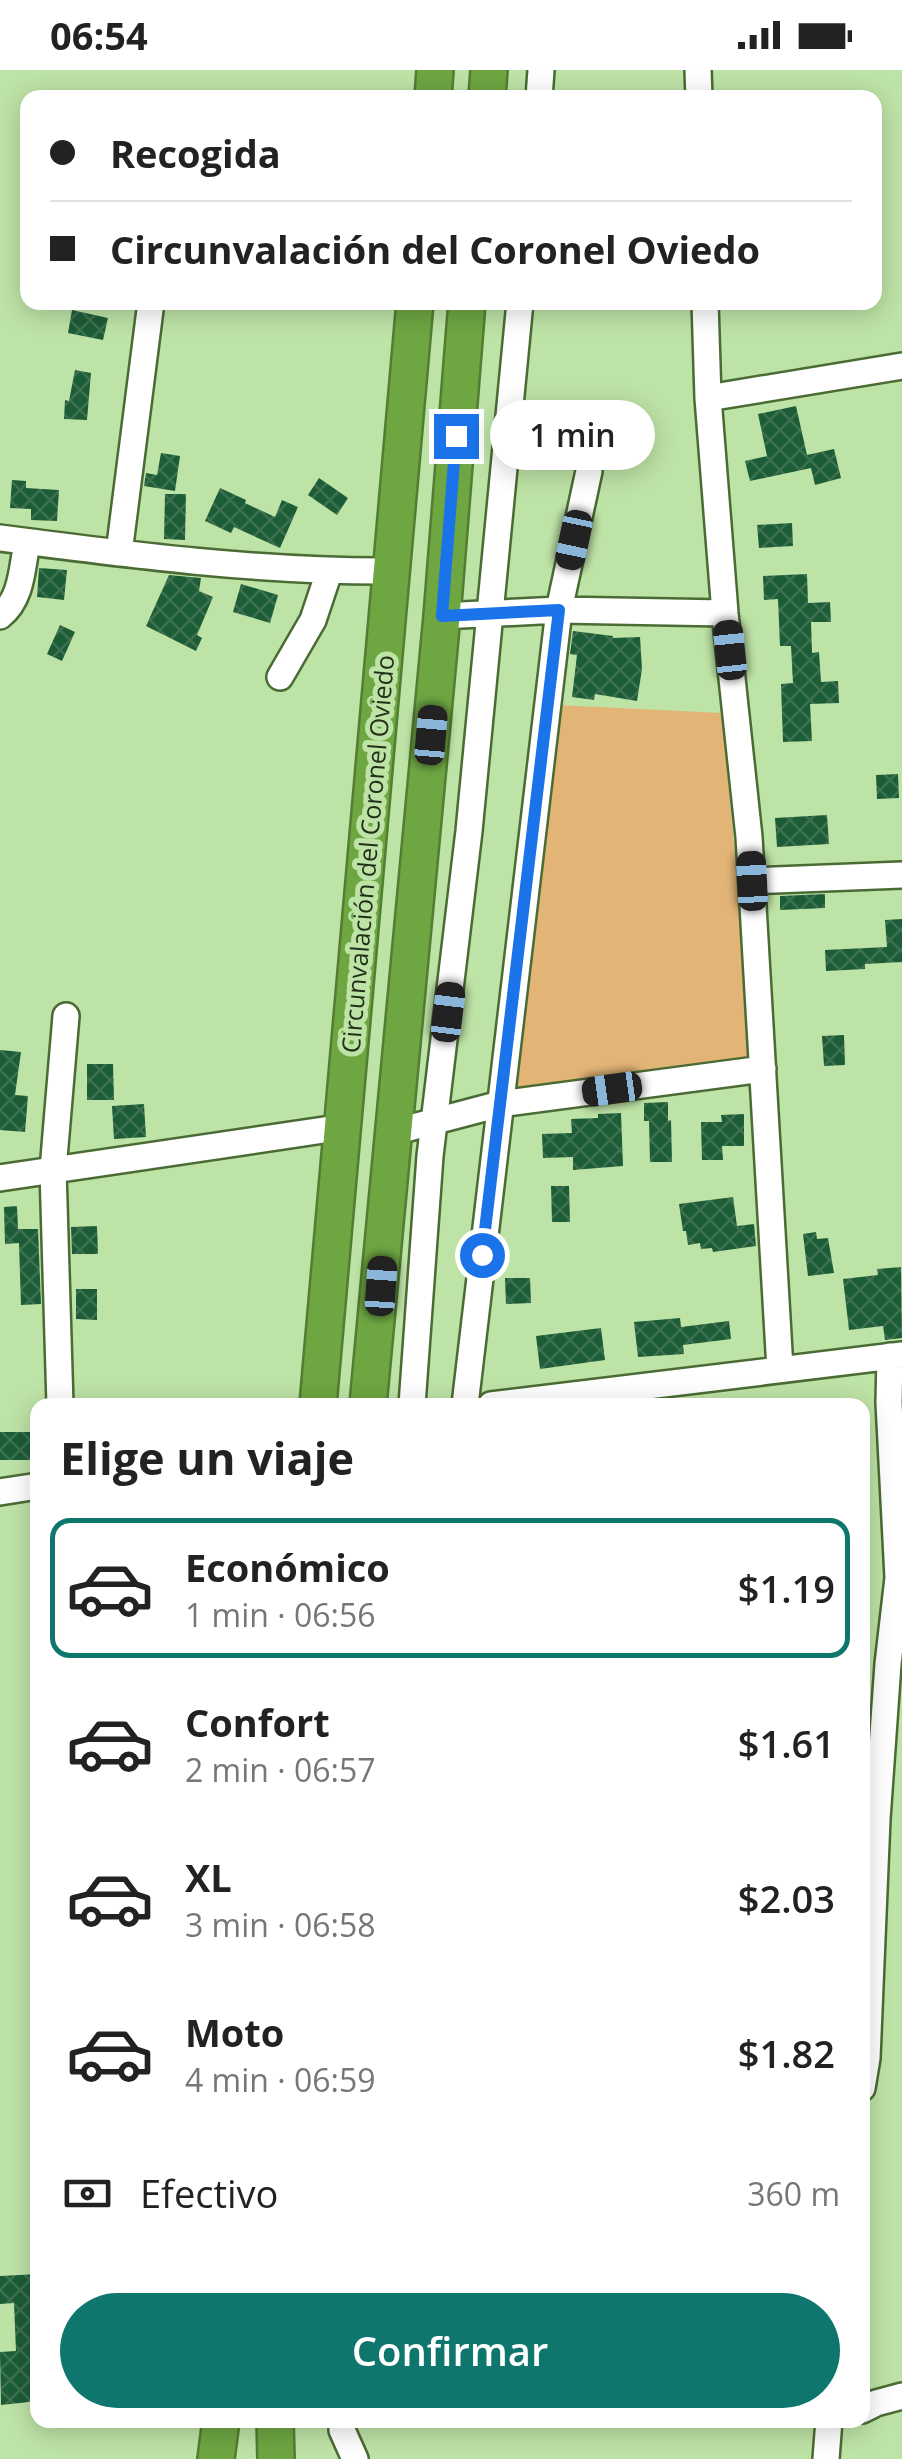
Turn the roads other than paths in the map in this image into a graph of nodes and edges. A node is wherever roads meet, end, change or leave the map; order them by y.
1 (149, 310) edge
2 (414, 310) edge
3 (465, 310) edge
4 (519, 310) edge
5 (705, 310) edge
6 (902, 366) edge
7 (708, 398) junction
8 (589, 471) dead end
9 (0, 538) edge
10 (27, 542) junction
11 (119, 554) junction
12 (392, 571) junction
13 (328, 572) junction
14 (559, 610) junction
15 (726, 612) junction
16 (489, 613) junction
17 (0, 616) edge
18 (442, 616) junction
19 (280, 677) dead end
20 (902, 875) edge
21 (752, 881) junction
22 (66, 1016) dead end
23 (763, 1069) junction
24 (500, 1104) junction
25 (436, 1121) junction
26 (344, 1127) junction
27 (394, 1132) junction
28 (54, 1170) junction
29 (0, 1178) edge
30 (896, 1356) edge
31 (780, 1369) junction
32 (60, 1398) edge
33 (319, 1398) edge
34 (369, 1398) edge
35 (413, 1398) edge
36 (466, 1398) edge
37 (547, 1398) edge
38 (30, 1487) edge
39 (0, 1492) edge
40 (870, 1986) edge
41 (902, 2396) edge
42 (870, 2406) edge
43 (221, 2428) edge
44 (275, 2428) edge
45 (342, 2428) edge
46 (832, 2428) edge
47 (216, 2459) edge
48 (276, 2459) edge
49 (355, 2459) edge
50 (826, 2459) edge

1 - 11 street
2 - 12 highway, Circunvalación del Coronel Oviedo
3 - 18 highway, Circunvalación del Coronel Oviedo
4 - 16 street
5 - 7 street
6 - 7 street
7 - 15 street
8 - 14 street
9 - 10 street
10 - 11 street
10 - 17 street
11 - 13 street
12 - 13 street
12 - 26 highway, Circunvalación del Coronel Oviedo
13 - 19 street
14 - 15 street
14 - 16 street
14 - 24 street
15 - 21 street
16 - 18 street
16 - 25 street
18 - 27 highway, Circunvalación del Coronel Oviedo
20 - 21 street
21 - 23 street
22 - 28 street
23 - 24 street
23 - 31 street
24 - 25 street
24 - 36 street
25 - 27 street
25 - 35 street
26 - 28 street
26 - 33 highway, Circunvalación del Coronel Oviedo
27 - 34 highway, Circunvalación del Coronel Oviedo
28 - 29 street
28 - 32 street
30 - 31 street
30 - 40 street
31 - 37 street
38 - 39 street
41 - 42 street
43 - 47 highway
44 - 48 highway
45 - 49 street
46 - 50 street

